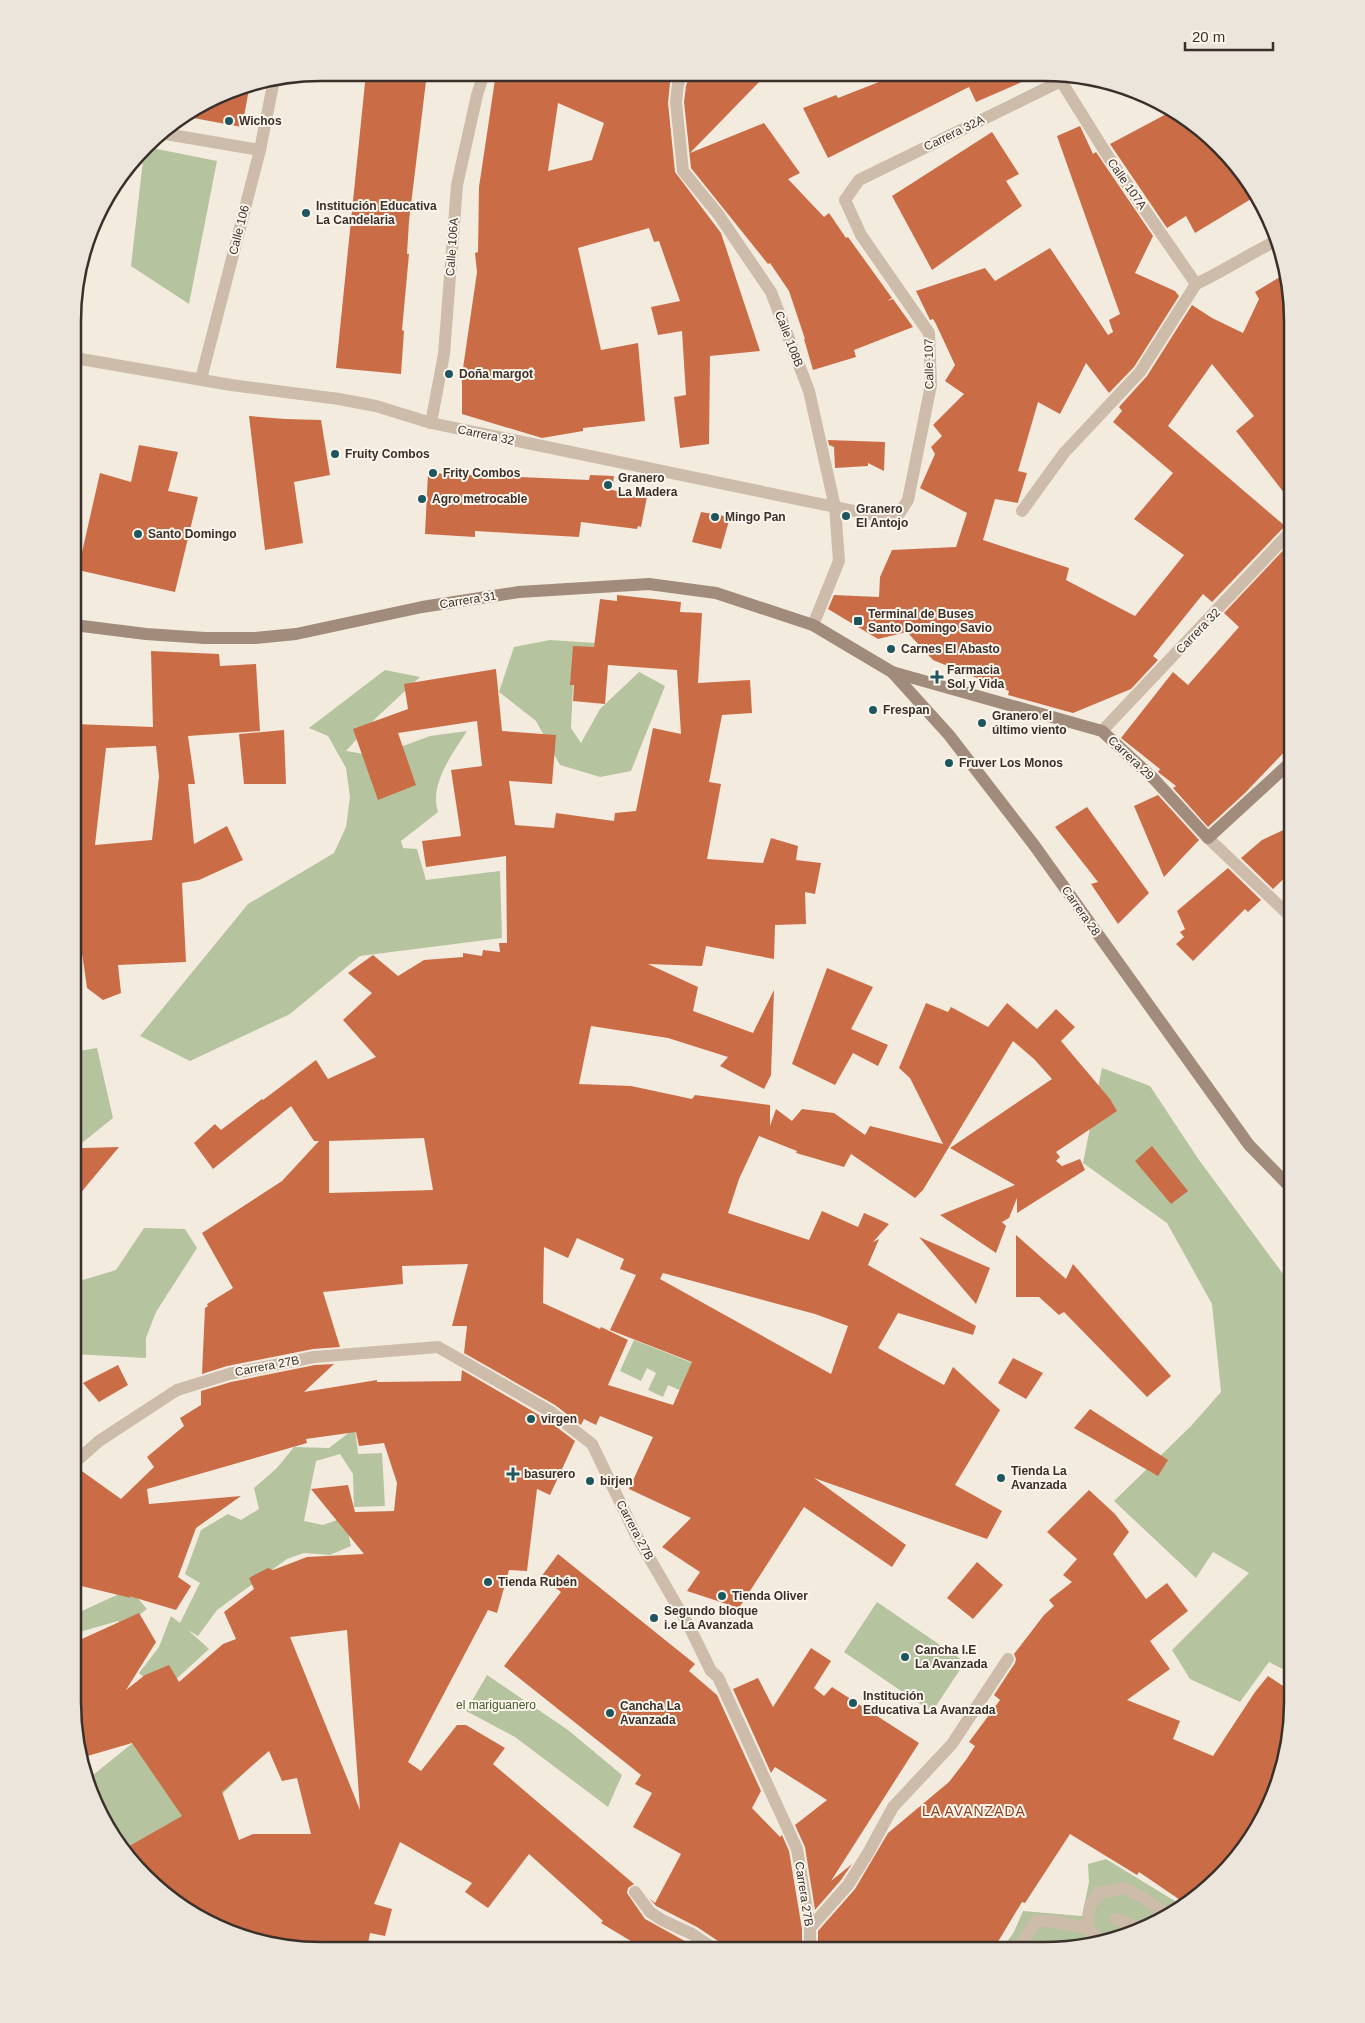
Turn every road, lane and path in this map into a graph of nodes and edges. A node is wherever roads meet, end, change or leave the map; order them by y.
1 (481, 81) edge
2 (679, 81) edge
3 (1057, 82) edge
4 (1067, 83) edge
5 (273, 86) edge
6 (170, 135) edge
7 (260, 150) junction
8 (845, 200) joint
9 (1271, 244) edge
10 (1196, 284) junction
11 (81, 359) edge
12 (201, 379) junction
13 (431, 423) junction
14 (835, 507) junction
15 (1022, 511) dead end
16 (897, 517) joint
17 (1284, 538) edge
18 (813, 625) junction
19 (81, 626) edge
20 (854, 649) joint
21 (892, 672) junction
22 (1102, 731) junction
23 (1284, 768) edge
24 (1208, 838) junction
25 (1284, 910) edge
26 (1284, 1181) edge
27 (81, 1457) edge
28 (1008, 1659) dead end
29 (635, 1892) dead end
30 (1162, 1911) edge
31 (1116, 1920) dead end
32 (1130, 1925) edge
33 (810, 1928) junction
34 (1087, 1928) junction
35 (1096, 1936) edge
36 (704, 1942) edge
37 (810, 1942) edge
38 (1022, 1942) edge

1 - 13 street, Calle 106A
2 - 14 street, Calle 108B
3 - 8 street, Carrera 32A
4 - 10 street, Calle 107A
5 - 7 street, Calle 106
6 - 7 street
7 - 12 street, Calle 106
8 - 16 street, Calle 107
9 - 10 street
10 - 15 street
11 - 12 street, Carrera 32
12 - 13 street, Carrera 32
13 - 14 street, Carrera 32
14 - 16 street, Carrera 32
14 - 18 street, Calle 108B
17 - 22 street, Carrera 32
18 - 19 street, Carrera 31
18 - 20 street, Carrera 31
20 - 21 street, Carrera 28
21 - 22 street, Carrera 29
21 - 26 street, Carrera 28
22 - 24 street, Carrera 29
23 - 24 street
24 - 25 street, Carrera 29
27 - 33 street, Carrera 27B
28 - 33 street
29 - 36 street
30 - 34 street
31 - 32 street
33 - 37 street, Carrera 27B
34 - 35 street
34 - 38 street

